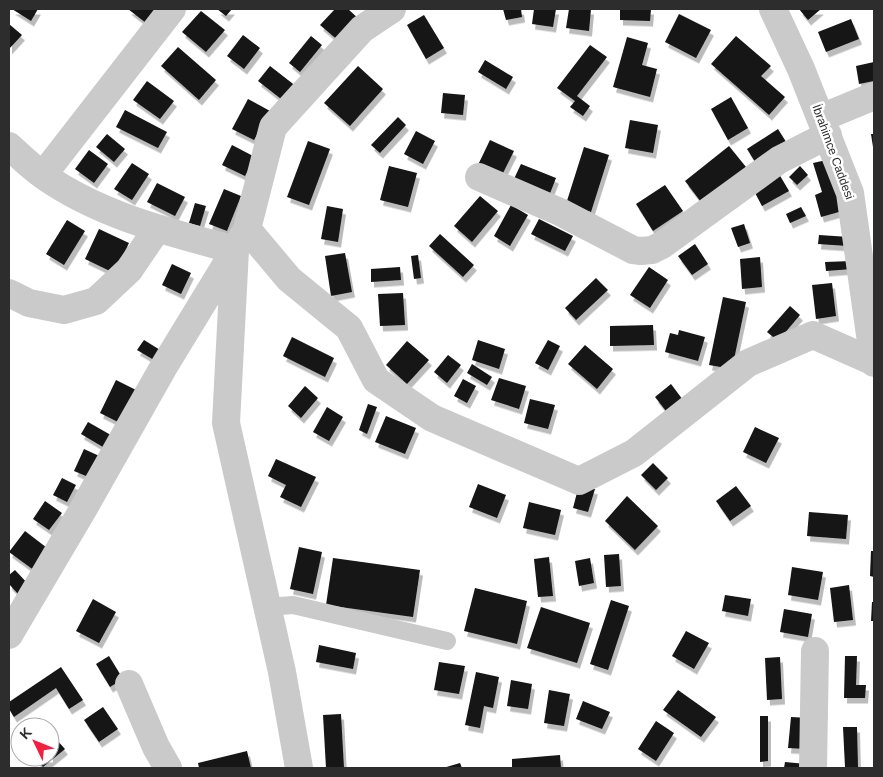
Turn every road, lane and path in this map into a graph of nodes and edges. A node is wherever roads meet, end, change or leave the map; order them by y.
1 (172, 9) edge
2 (392, 9) edge
3 (772, 9) edge
4 (874, 96) edge
5 (824, 127) junction
6 (9, 146) edge
7 (43, 175) junction
8 (479, 177) dead end
9 (157, 229) junction
10 (241, 240) junction
11 (9, 293) edge
12 (874, 362) edge
13 (267, 606) junction
14 (9, 635) edge
15 (447, 641) dead end
16 (815, 651) dead end
17 (130, 684) dead end
18 (168, 768) edge
19 (299, 768) edge
20 (813, 768) edge

1 - 7 street
2 - 10 street
3 - 5 street, İbrahimce Caddesi
4 - 5 street
5 - 8 street
5 - 12 street, İbrahimce Caddesi
6 - 7 street
7 - 9 street
9 - 10 street
9 - 11 street
10 - 12 street
10 - 13 street
10 - 14 street
13 - 15 lane
13 - 19 street
16 - 20 street
17 - 18 street

